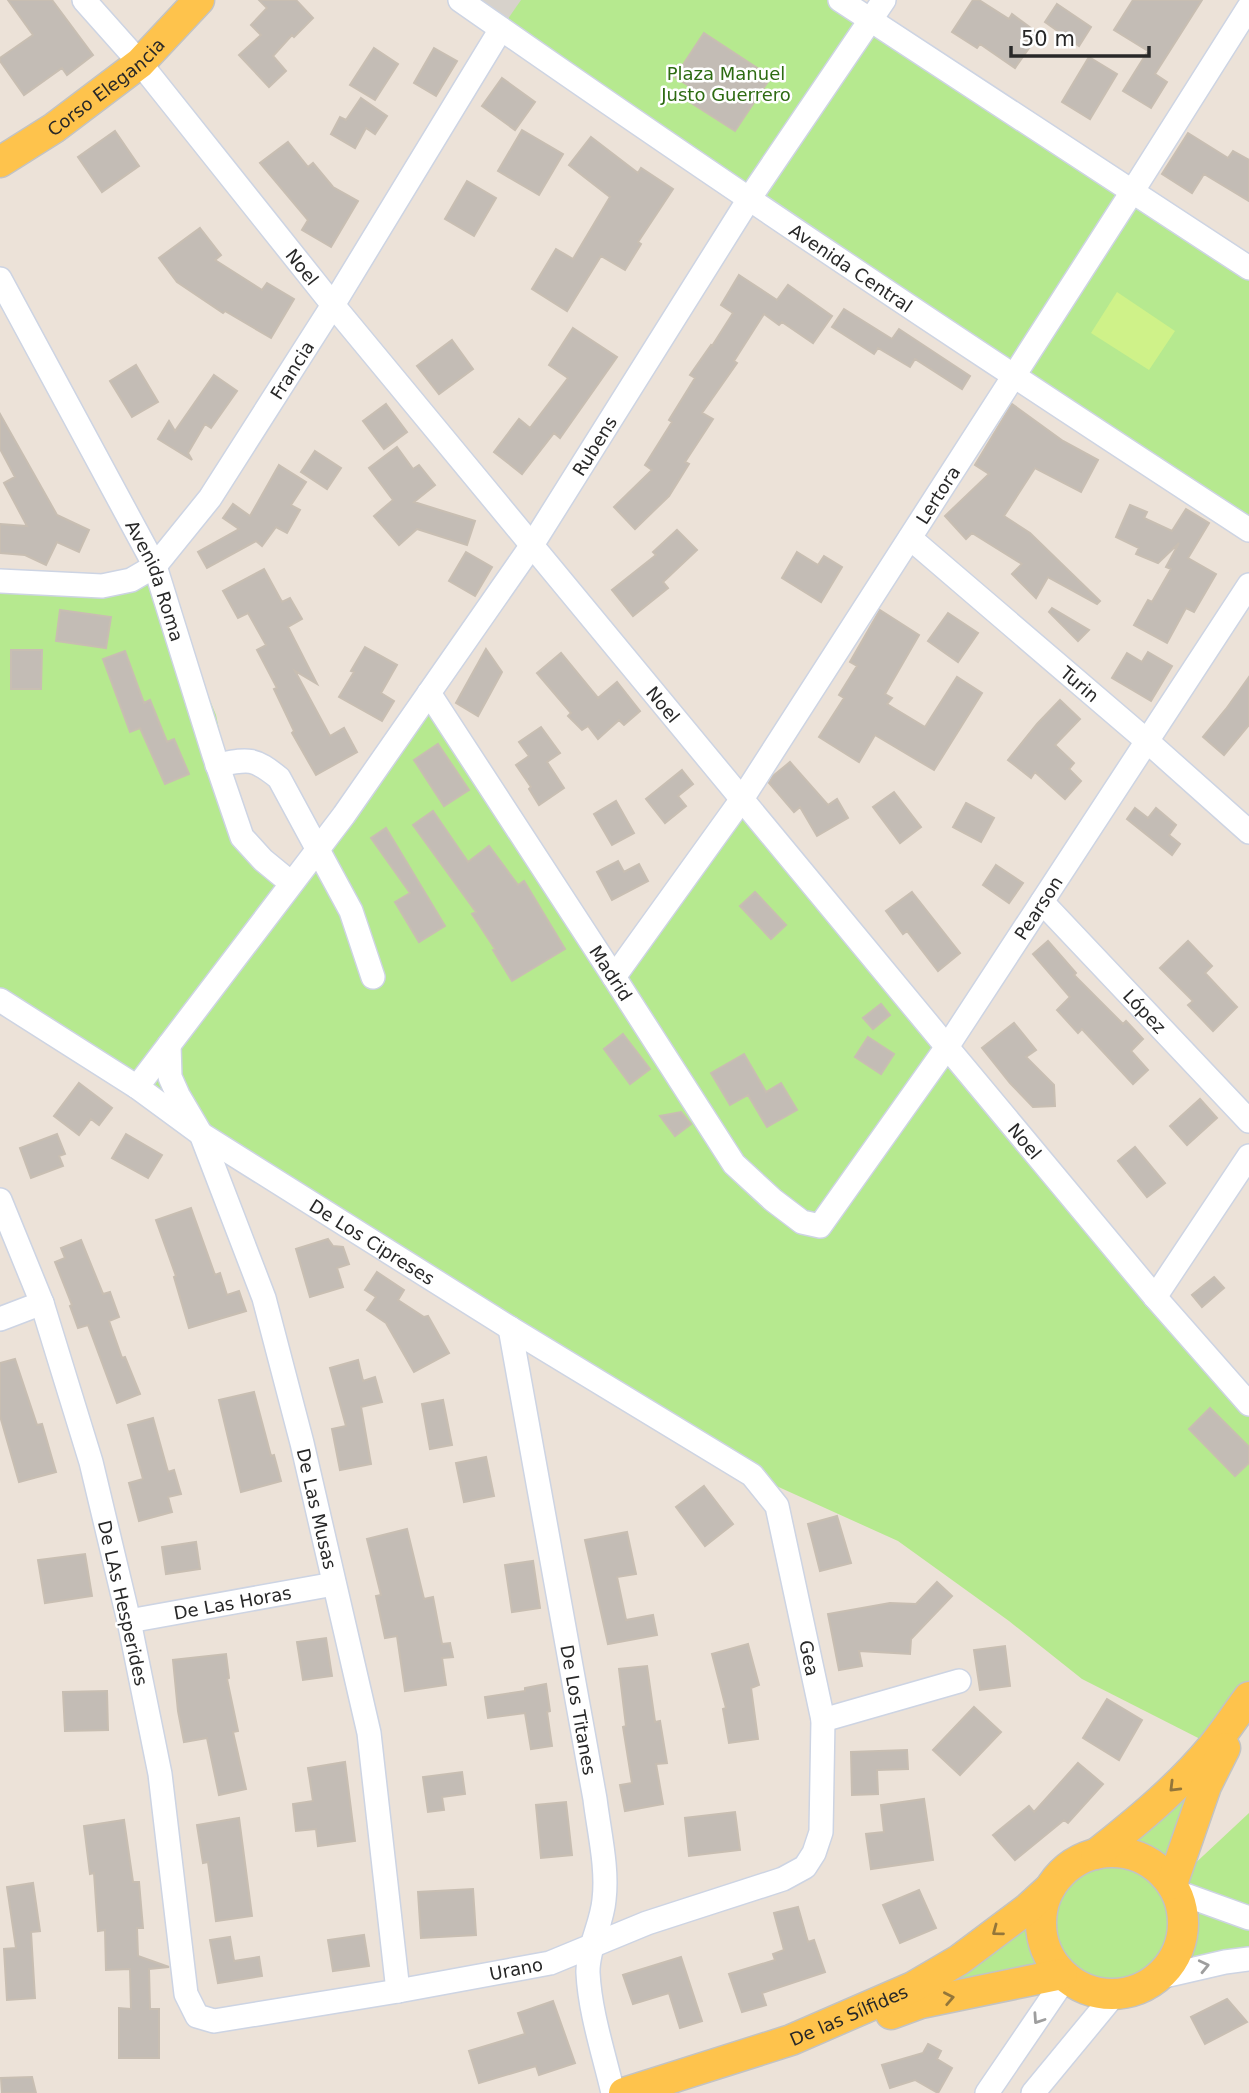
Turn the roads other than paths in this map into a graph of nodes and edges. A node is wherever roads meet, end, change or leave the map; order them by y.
1 (84, 0) edge
2 (199, 0) edge
3 (460, 0) edge
4 (840, 0) edge
5 (884, 0) edge
6 (871, 20) junction
7 (1245, 21) edge
8 (501, 29) junction
9 (140, 63) junction
10 (0, 162) edge
11 (1132, 192) junction
12 (749, 200) junction
13 (1249, 268) edge
14 (0, 279) edge
15 (333, 305) junction
16 (1013, 377) junction
17 (1249, 530) edge
18 (910, 538) junction
19 (531, 545) junction
20 (155, 566) junction
21 (0, 581) edge
22 (1249, 585) edge
23 (429, 693) junction
24 (1147, 741) junction
25 (217, 765) junction
26 (742, 799) junction
27 (1249, 832) edge
28 (317, 850) junction
29 (291, 883) junction
30 (1042, 902) junction
31 (373, 977) dead end
32 (614, 977) junction
33 (0, 1000) edge
34 (169, 1045) junction
35 (947, 1047) junction
36 (137, 1087) junction
37 (1249, 1121) edge
38 (201, 1134) junction
39 (1249, 1156) edge
40 (0, 1200) edge
41 (820, 1226) joint
42 (1155, 1297) junction
43 (42, 1303) junction
44 (0, 1319) edge
45 (510, 1328) junction
46 (1249, 1404) edge
47 (752, 1475) joint
48 (334, 1584) junction
49 (129, 1621) junction
50 (959, 1681) dead end
51 (1249, 1698) edge
52 (823, 1720) junction
53 (814, 1853) joint
54 (1096, 1854) junction
55 (1050, 1888) junction
56 (1175, 1888) junction
57 (1249, 1918) edge
58 (593, 1946) junction
59 (1249, 1959) edge
60 (1064, 1975) junction
61 (1160, 1977) junction
62 (398, 1992) junction
63 (1114, 1995) junction
64 (197, 2016) joint
65 (613, 2093) edge
66 (624, 2093) edge
67 (677, 2093) edge
68 (988, 2093) edge
69 (1033, 2093) edge

1 - 9 street, Noel
2 - 9 main road, Corso Elegancia
3 - 8 street, Avenida Central
4 - 6 street
5 - 6 street, Rubens
6 - 11 street
6 - 12 street, Rubens
7 - 11 street, Lertora
8 - 12 street, Avenida Central
8 - 15 street, Francia
9 - 10 main road, Corso Elegancia
9 - 15 street, Noel
11 - 13 street
11 - 16 street, Lertora
12 - 16 street, Avenida Central
12 - 19 street, Rubens
14 - 20 street, Avenida Roma
15 - 19 street, Noel
15 - 20 street, Francia
16 - 17 street, Avenida Central
16 - 18 street, Lertora
18 - 24 street, Turin
18 - 26 street, Lertora
19 - 23 street, Rubens
19 - 26 street, Noel
20 - 21 street, Francia
20 - 25 street, Avenida Roma
22 - 24 street, Pearson
23 - 28 street, Rubens
23 - 32 street, Madrid
24 - 27 street, Turin
24 - 30 street, Pearson
25 - 28 street
25 - 29 street, Avenida Roma
26 - 32 street, Lertora
26 - 35 street, Noel
28 - 29 street, Rubens
28 - 31 street
29 - 34 street, Rubens
30 - 35 street, Pearson
30 - 37 street, López
32 - 41 street, Madrid
33 - 36 street, De Los Cipreses
34 - 36 street, Rubens
34 - 38 street, De Las Musas
35 - 41 street, Pearson
35 - 42 street, Noel
36 - 38 street, De Los Cipreses
38 - 45 street, De Los Cipreses
38 - 48 street, De Las Musas
39 - 42 street
40 - 43 street, De LAs Hesperides
42 - 46 street, Noel
43 - 44 street
43 - 49 street, De LAs Hesperides
45 - 47 street, De Los Cipreses
45 - 58 street, De Los Titanes
47 - 52 street, Gea
48 - 49 street, De Las Horas
48 - 62 street, De Las Musas
49 - 64 street, De LAs Hesperides
50 - 52 street
51 -> 54 main road
51 - 56 main road
52 - 53 street, Gea
53 - 58 street, Urano
54 - 55 main road
54 - 56 main road
55 - 60 main road
55 -> 66 main road, De las Sílfides
56 - 57 street
56 - 61 main road
58 - 62 street, Urano
58 - 65 street, De Los Titanes
61 -> 59 street
60 - 63 main road
67 -> 60 main road, De las Sílfides
60 -> 68 street
61 - 63 main road
62 - 64 street, Urano
63 - 69 street

